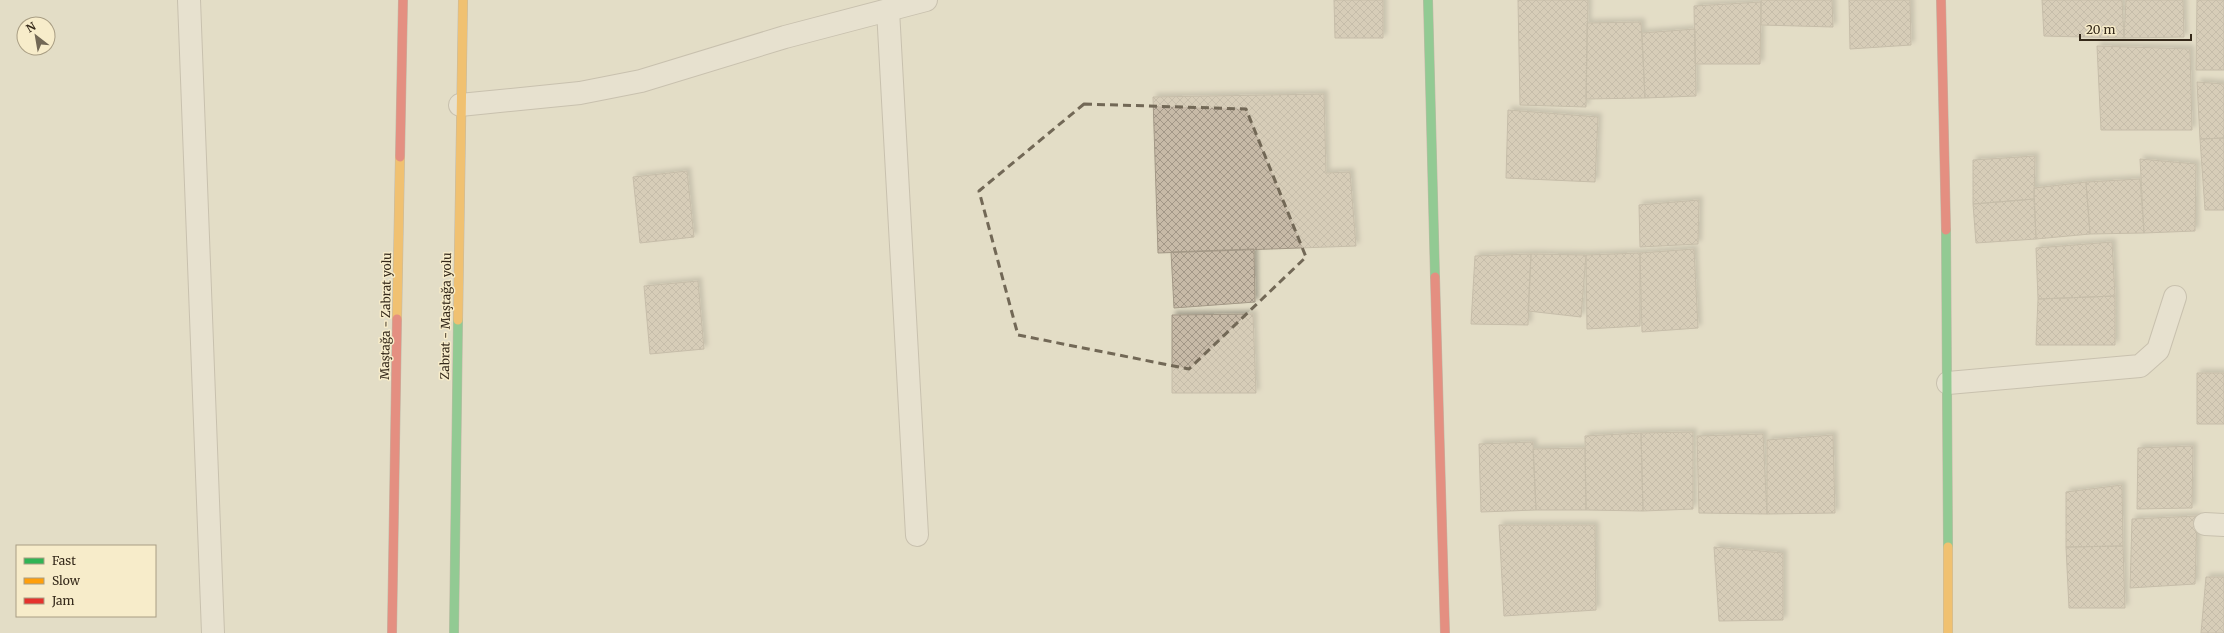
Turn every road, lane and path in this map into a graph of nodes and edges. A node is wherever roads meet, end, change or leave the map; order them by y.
1 (189, 0) edge
2 (404, 0) edge
3 (464, 0) edge
4 (926, 0) edge
5 (1428, 0) edge
6 (1941, 0) edge
7 (888, 10) junction
8 (460, 104) junction
9 (2175, 297) dead end
10 (1948, 383) junction
11 (917, 535) dead end
12 (213, 633) edge
13 (392, 633) edge
14 (454, 633) edge
15 (1445, 633) edge
16 (1948, 633) edge

1 - 12 street
2 - 13 main road, Maştağa - Zabrat yolu
3 - 8 main road, Zabrat - Maştağa yolu
4 - 7 street
5 - 15 main road
6 - 10 main road
7 - 8 street
7 - 11 street
8 - 14 main road, Zabrat - Maştağa yolu
9 - 10 street
10 - 16 main road

